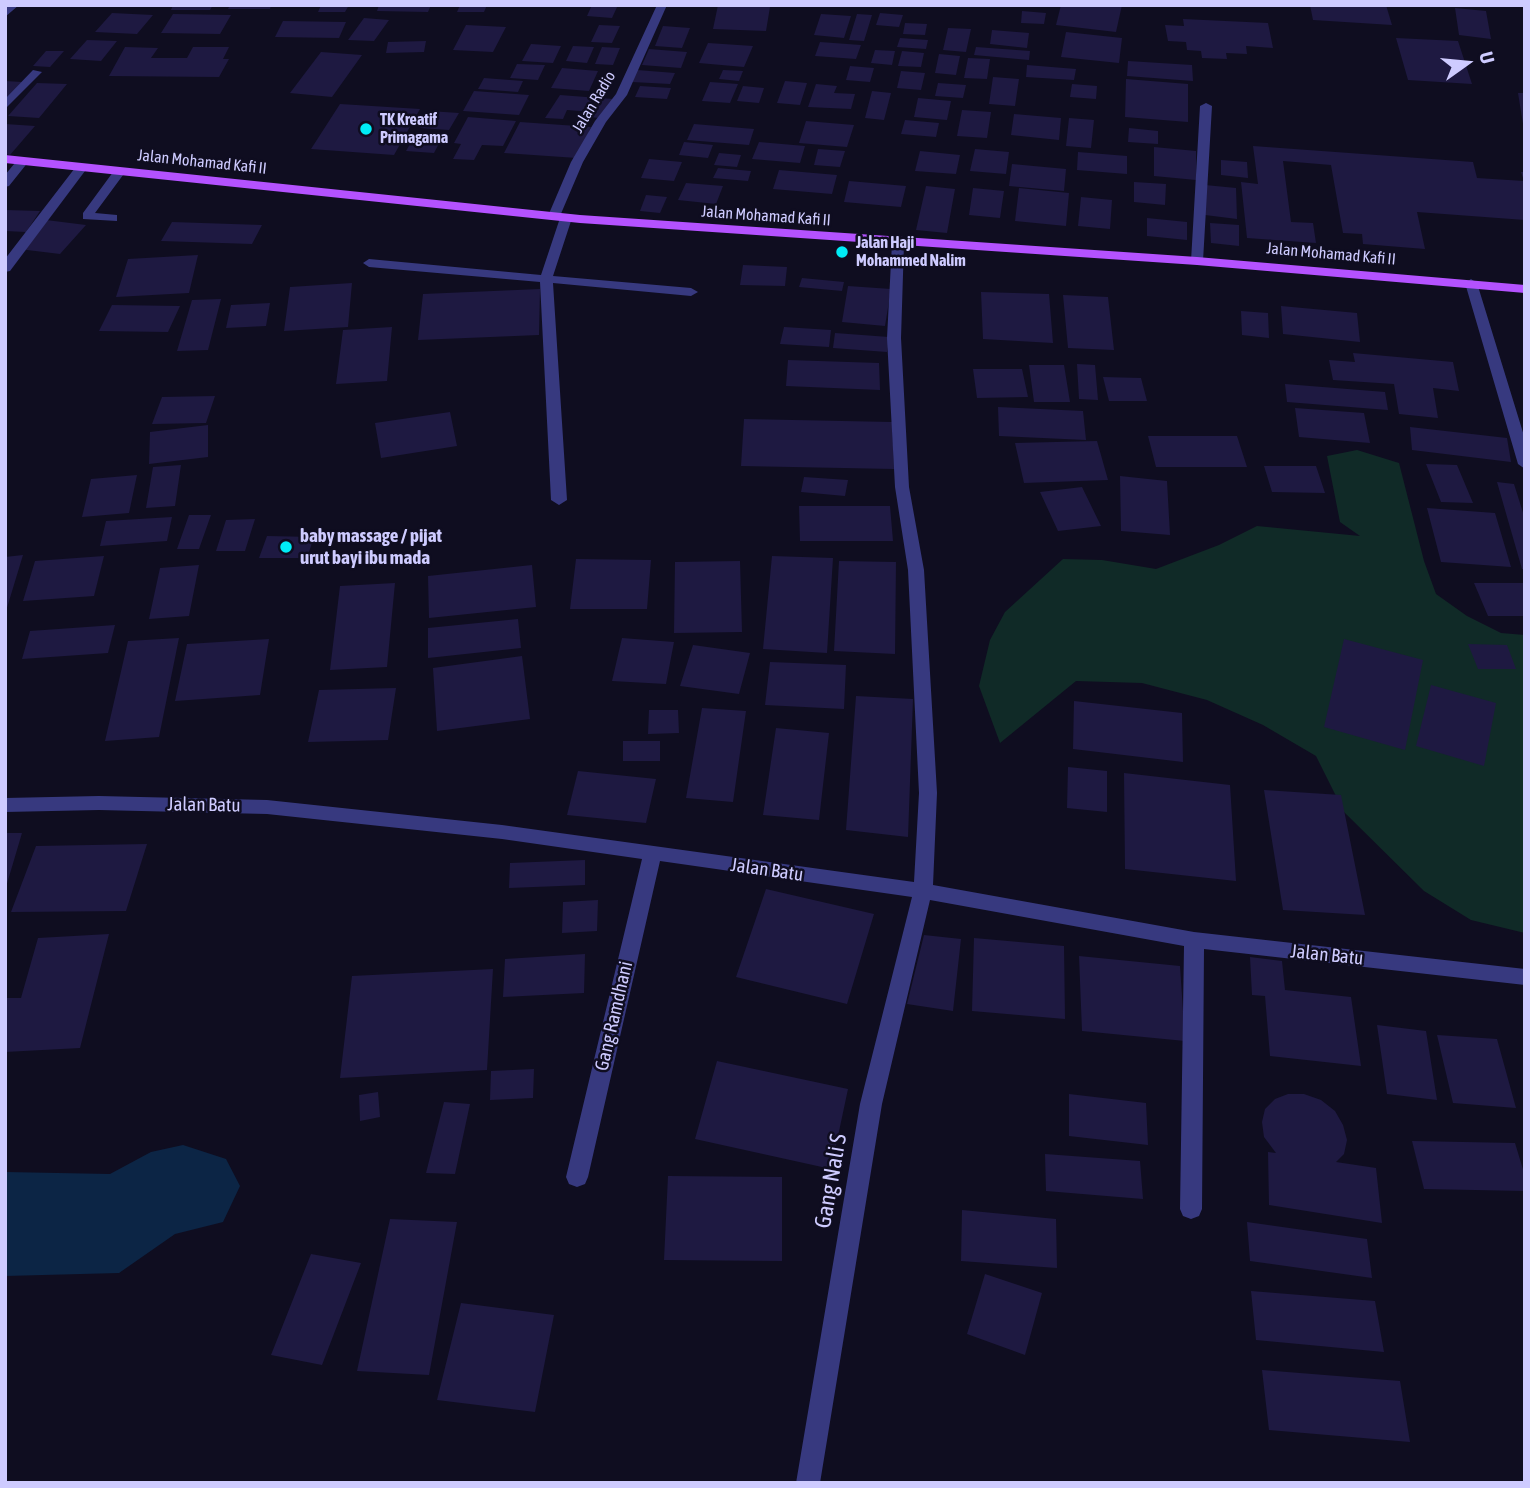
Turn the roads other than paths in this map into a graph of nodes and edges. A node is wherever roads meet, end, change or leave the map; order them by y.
1 (14, 5) edge
2 (662, 5) edge
3 (5, 14) edge
4 (37, 72) dead end
5 (5, 106) edge
6 (1206, 106) dead end
7 (5, 159) edge
8 (20, 165) junction
9 (82, 167) junction
10 (116, 177) junction
11 (5, 183) edge
12 (113, 218) dead end
13 (561, 221) junction
14 (898, 249) junction
15 (1196, 261) junction
16 (369, 262) dead end
17 (5, 268) edge
18 (546, 278) junction
19 (1471, 283) junction
20 (1525, 289) edge
21 (691, 292) dead end
22 (1525, 464) edge
23 (559, 500) dead end
24 (5, 805) edge
25 (652, 855) junction
26 (923, 891) junction
27 (1194, 940) junction
28 (1525, 976) edge
29 (577, 1177) dead end
30 (1191, 1209) dead end
31 (808, 1483) edge

1 - 3 street
2 - 13 street, Jalan Radio
4 - 5 street
6 - 15 street
7 - 8 main road, Jalan Mohamad Kafi II
8 - 9 main road, Jalan Mohamad Kafi II
8 - 11 street
9 - 10 main road, Jalan Mohamad Kafi II
9 - 17 street
10 - 12 street
10 - 13 main road, Jalan Mohamad Kafi II
13 - 14 main road, Jalan Mohamad Kafi II
13 - 18 street, Jalan Radio
14 - 15 main road, Jalan Mohamad Kafi II
14 - 26 street
15 - 19 main road, Jalan Mohamad Kafi II
16 - 18 street
18 - 21 street
18 - 23 street
19 - 20 main road, Jalan Mohamad Kafi II
19 - 22 street
24 - 25 street, Jalan Batu
25 - 26 street, Jalan Batu
25 - 29 street, Gang Ramdhani
26 - 27 street, Jalan Batu
26 - 31 street, Gang Nali S
27 - 28 street, Jalan Batu
27 - 30 street

